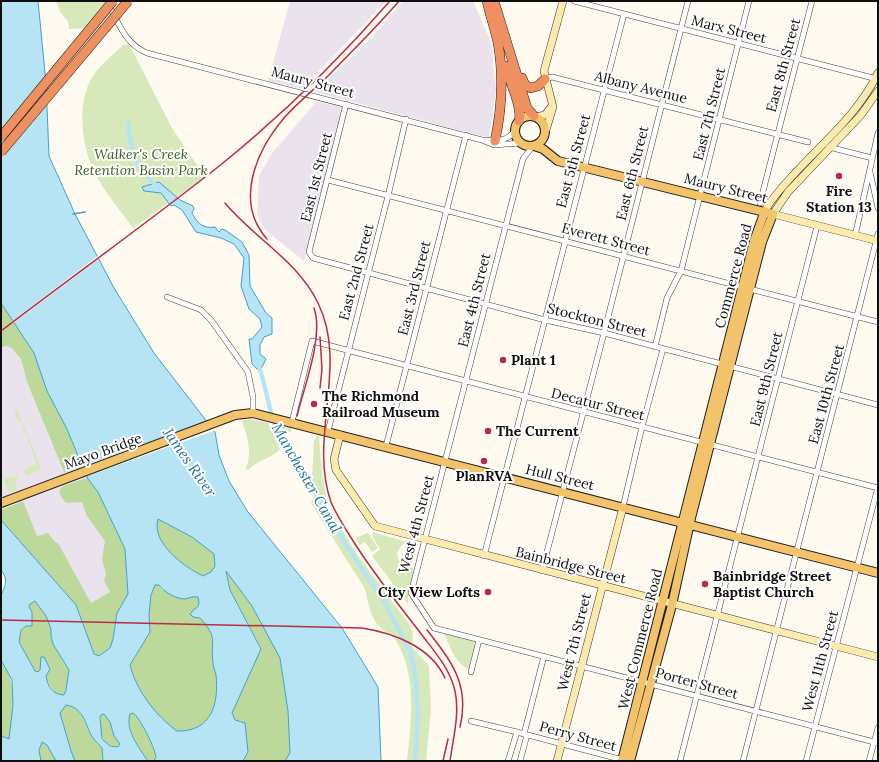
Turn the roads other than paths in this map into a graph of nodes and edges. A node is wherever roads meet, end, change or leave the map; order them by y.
1 (108, 1) edge
2 (113, 1) edge
3 (128, 1) edge
4 (488, 1) edge
5 (563, 1) edge
6 (574, 1) edge
7 (688, 1) edge
8 (749, 1) edge
9 (812, 1) edge
10 (495, 3) edge
11 (624, 14) junction
12 (681, 29) junction
13 (739, 44) junction
14 (510, 49) junction
15 (798, 59) junction
16 (877, 77) edge
17 (545, 79) junction
18 (604, 90) junction
19 (878, 90) edge
20 (553, 103) junction
21 (346, 104) junction
22 (661, 104) junction
23 (535, 117) junction
24 (406, 119) junction
25 (720, 120) junction
26 (519, 121) junction
27 (515, 130) junction
28 (545, 133) junction
29 (878, 133) edge
30 (778, 134) junction
31 (466, 136) junction
32 (1, 137) edge
33 (482, 140) junction
34 (495, 141) junction
35 (808, 142) dead end
36 (521, 143) junction
37 (822, 145) junction
38 (533, 147) junction
39 (830, 147) junction
40 (1, 152) edge
41 (872, 158) junction
42 (568, 162) junction
43 (584, 166) junction
44 (869, 170) junction
45 (328, 180) junction
46 (643, 180) junction
47 (701, 195) junction
48 (388, 196) junction
49 (760, 203) dead end
50 (878, 208) edge
51 (446, 210) junction
52 (769, 212) junction
53 (505, 226) junction
54 (817, 226) junction
55 (855, 236) junction
56 (877, 239) edge
57 (565, 241) junction
58 (311, 256) joint
59 (623, 257) junction
60 (681, 271) junction
61 (368, 273) junction
62 (427, 288) junction
63 (746, 288) junction
64 (167, 297) dead end
65 (798, 302) junction
66 (486, 304) junction
67 (858, 317) junction
68 (545, 320) junction
69 (878, 322) edge
70 (604, 333) junction
71 (655, 347) junction
72 (663, 349) junction
73 (348, 351) junction
74 (726, 366) junction
75 (407, 367) junction
76 (778, 379) junction
77 (466, 382) junction
78 (838, 394) junction
79 (524, 397) junction
80 (878, 405) edge
81 (584, 412) junction
82 (254, 413) junction
83 (235, 415) joint
84 (292, 422) junction
85 (642, 427) junction
86 (328, 431) junction
87 (340, 435) junction
88 (706, 444) junction
89 (386, 446) junction
90 (758, 458) junction
91 (445, 461) junction
92 (818, 473) junction
93 (504, 476) junction
94 (878, 488) edge
95 (563, 491) junction
96 (2, 502) edge
97 (623, 507) junction
98 (686, 524) junction
99 (738, 537) junction
100 (424, 540) junction
101 (796, 552) junction
102 (484, 556) junction
103 (857, 568) junction
104 (542, 571) junction
105 (878, 573) edge
106 (602, 586) junction
107 (411, 593) joint
108 (663, 602) junction
109 (672, 605) junction
110 (718, 616) junction
111 (777, 631) junction
112 (479, 640) junction
113 (836, 646) junction
114 (544, 656) junction
115 (878, 657) edge
116 (581, 665) junction
117 (471, 672) dead end
118 (647, 681) junction
119 (697, 696) junction
120 (755, 711) junction
121 (471, 721) dead end
122 (815, 727) junction
123 (878, 728) edge
124 (517, 732) junction
125 (526, 735) junction
126 (876, 742) edge
127 (561, 745) junction
128 (508, 761) edge
129 (520, 761) edge
130 (557, 761) edge
131 (625, 761) edge
132 (680, 761) edge
133 (743, 761) edge
134 (806, 761) edge
135 (869, 761) edge

1 - 21 street, Maury Street
2 - 32 highway, bridge
3 - 40 highway, bridge
4 - 26 highway
4 - 34 highway
5 - 17 street
6 - 11 street, Marx Street
7 - 12 street, East 6th Street
8 - 13 street, East 7th Street
9 - 15 street, East 8th Street
10 - 14 highway
11 - 12 street, Marx Street
11 - 18 street, East 5th Street
12 - 13 street, Marx Street
12 - 22 street, East 6th Street
13 - 15 street, Marx Street
13 - 25 street, East 7th Street
14 - 17 highway
14 - 23 highway
15 - 16 street, Marx Street
15 - 30 street, East 8th Street
16 - 37 street, Commerce Road
17 - 18 street, Albany Avenue
17 - 20 street
18 - 22 street, Albany Avenue
18 - 43 street, East 5th Street
19 - 39 street, Commerce Road
20 - 23 street
20 - 28 street
21 - 24 street, Maury Street
21 - 45 street, East 1st Street
22 - 25 street, Albany Avenue
22 - 46 street, East 6th Street
23 - 26 main road
23 - 28 main road
24 - 31 street, Maury Street
24 - 48 street, East 2nd Street
25 - 30 street, Albany Avenue
25 - 47 street, East 7th Street
26 - 27 main road
27 - 34 street
27 - 36 main road
28 - 38 main road
28 - 42 main road, Maury Street
29 - 41 street
30 - 35 street, Albany Avenue
30 - 49 street
31 - 33 street, Maury Street
31 - 51 street, East 3rd Street
33 - 34 street, Maury Street
33 - 36 street, Maury Street
36 - 38 main road
37 - 39 street
37 - 52 street, Commerce Road
38 - 42 main road, Maury Street
38 - 53 street, East 4th Street
39 - 41 street
39 - 52 street, Commerce Road
41 - 44 street
42 - 43 main road, Maury Street
43 - 46 main road, Maury Street
43 - 57 street, East 5th Street
44 - 50 street
44 - 55 street
45 - 48 street, Everett Street
45 - 58 street, East 1st Street
46 - 47 main road, Maury Street
46 - 59 street, East 6th Street
47 - 52 main road, Maury Street
47 - 60 street, East 7th Street
48 - 51 street, Everett Street
48 - 61 street, East 2nd Street
51 - 53 street, Everett Street
51 - 62 street, East 3rd Street
52 - 54 street, Maury Street
52 - 63 main road, Commerce Road
53 - 57 street, Everett Street
53 - 66 street, East 4th Street
54 - 55 street, Maury Street
54 - 65 street, East 9th Street
55 - 56 street, Maury Street
56 - 67 street, East 10th Street
57 - 59 street, Everett Street
57 - 68 street, East 5th Street
58 - 61 street, Stockton Street
59 - 60 street, Everett Street
59 - 70 street, East 6th Street
60 - 63 street, Everett Street
60 - 71 street, East 7th Street
61 - 62 street, Stockton Street
61 - 73 street, East 2nd Street
62 - 66 street, Stockton Street
62 - 75 street, East 3rd Street
63 - 65 street, Everett Street
63 - 74 main road, Commerce Road
64 - 82 street
65 - 67 street, Everett Street
65 - 76 street, East 9th Street
66 - 68 street, Stockton Street
66 - 77 street, East 4th Street
67 - 69 street, Everett Street
67 - 78 street, East 10th Street
68 - 70 street, Stockton Street
68 - 79 street, East 5th Street
70 - 71 street, Stockton Street
70 - 81 street, East 6th Street
71 - 72 street, Stockton Street
72 - 74 street, Stockton Street
72 - 85 street
73 - 75 street, Decatur Street
73 - 84 street, Decatur Street
73 - 86 street, East 2nd Street
74 - 76 street, Stockton Street
74 - 88 main road, Commerce Road
75 - 77 street, Decatur Street
75 - 89 street, East 3rd Street
76 - 78 street, Stockton Street
76 - 90 street, East 9th Street
77 - 79 street, Decatur Street
77 - 91 street, East 4th Street
78 - 80 street, Stockton Street
78 - 92 street, East 10th Street
79 - 81 street, Decatur Street
79 - 93 street, East 5th Street
81 - 85 street, Decatur Street
81 - 95 street, East 6th Street
82 - 83 main road, Hull Street
82 - 84 main road, Hull Street
83 - 96 main road, Mayo Bridge
84 - 86 main road, Hull Street
85 - 88 street, Decatur Street
85 - 97 street
86 - 87 main road, Hull Street
87 - 89 main road, Hull Street
87 - 100 street, Bainbridge Street
88 - 90 street, Decatur Street
88 - 98 main road, Commerce Road
89 - 91 main road, Hull Street
90 - 92 street, Decatur Street
90 - 99 street, East 9th Street
91 - 93 main road, Hull Street
91 - 100 street, West 4th Street
92 - 94 street, Decatur Street
92 - 101 street, East 10th Street
93 - 95 main road, Hull Street
93 - 102 street, East 5th Street
94 - 103 street, West 11th Street
95 - 97 main road, Hull Street
95 - 104 street, East 6th Street
97 - 98 main road, Hull Street
97 - 106 street, West 7th Street
98 - 99 main road, Hull Street
98 - 108 main road, West Commerce Road
98 - 109 main road, West Commerce Road
99 - 101 main road, Hull Street
99 - 110 street, East 9th Street
100 - 102 street, Bainbridge Street
100 - 107 street, West 4th Street
101 - 103 main road, Hull Street
101 - 111 street, East 10th Street
102 - 104 street, Bainbridge Street
103 - 105 main road, Hull Street
103 - 113 street, West 11th Street
104 - 106 street, Bainbridge Street
106 - 108 street, Bainbridge Street
106 - 116 street, West 7th Street
107 - 112 street, Porter Street
108 - 109 street, Bainbridge Street
108 - 118 main road, West Commerce Road
109 - 110 street, Bainbridge Street
109 - 118 main road, West Commerce Road
110 - 111 street, Bainbridge Street
110 - 119 street, East 9th Street
111 - 113 street, Bainbridge Street
111 - 120 street, East 10th Street
112 - 114 street, Porter Street
112 - 117 street
113 - 115 street, Bainbridge Street
113 - 122 street, West 11th Street
114 - 116 street, Porter Street
114 - 125 street
116 - 118 street, Porter Street
116 - 127 street, West 7th Street
118 - 119 street, Porter Street
118 - 131 main road, West Commerce Road
119 - 120 street, Porter Street
119 - 132 street, East 9th Street
120 - 122 street, Porter Street
120 - 133 street, East 10th Street
121 - 124 street, Perry Street
122 - 126 street, Porter Street
122 - 134 street, West 11th Street
123 - 126 street
124 - 125 street, Perry Street
124 - 128 street
125 - 127 street, Perry Street
125 - 129 street
126 - 135 street
127 - 130 street, West 7th Street
127 - 131 street, Perry Street

